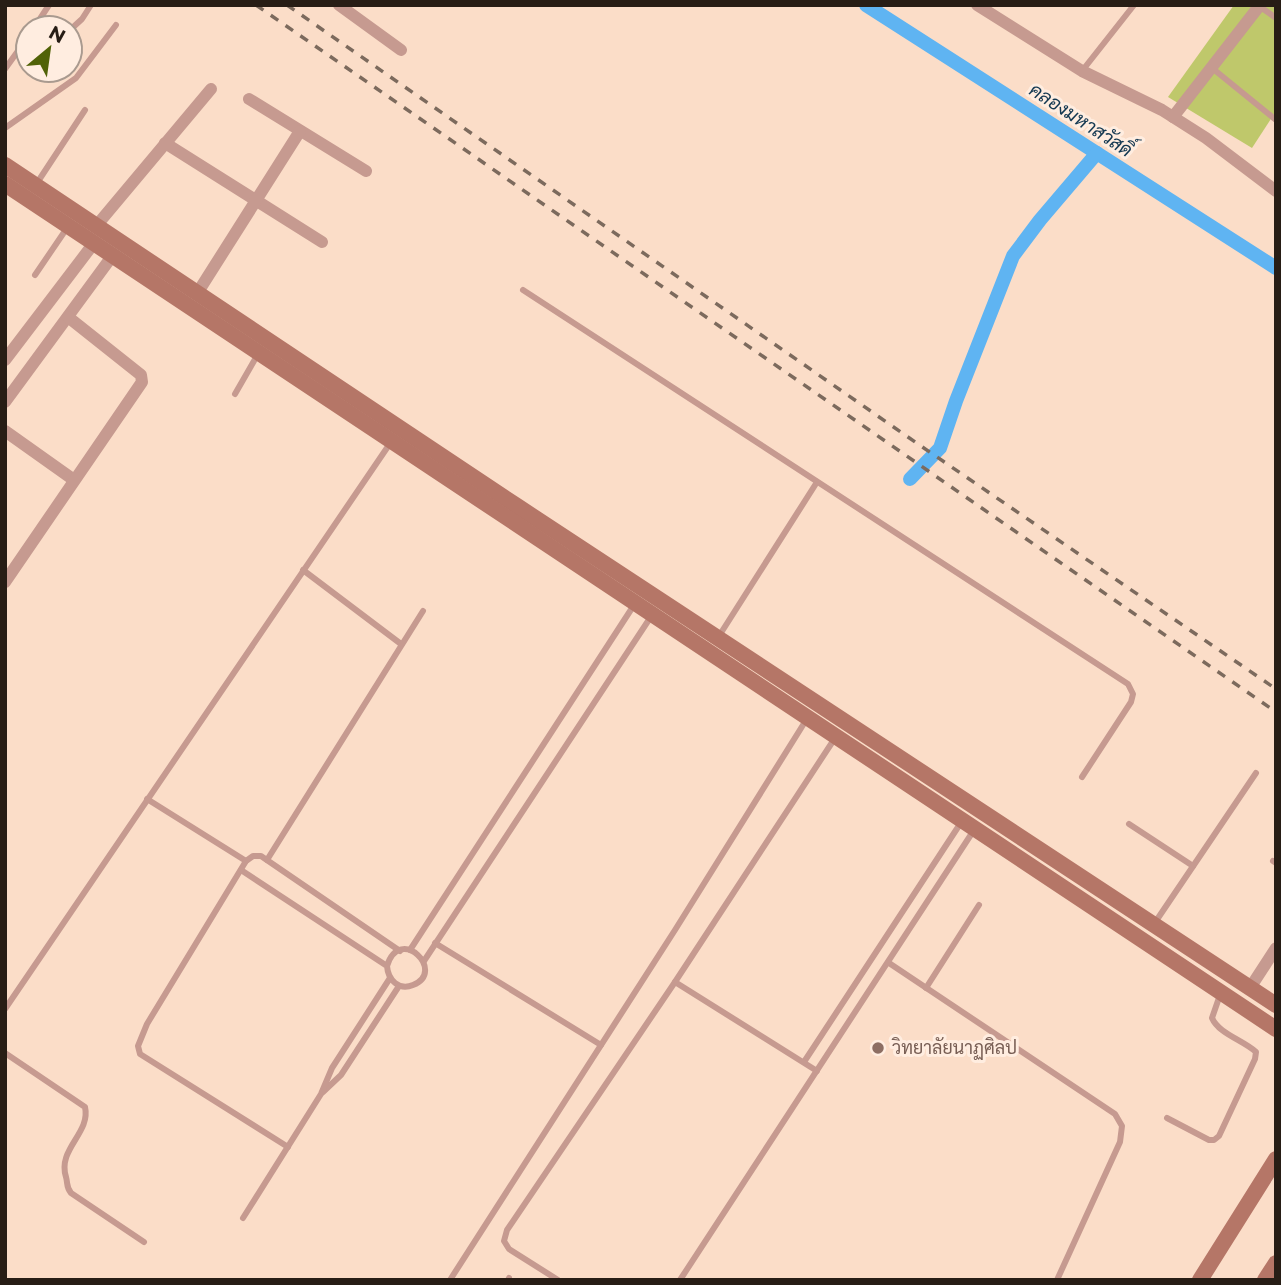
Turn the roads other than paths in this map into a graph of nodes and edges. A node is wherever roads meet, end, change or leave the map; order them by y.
1 (339, 5) edge
2 (977, 5) edge
3 (1134, 5) edge
4 (1259, 6) edge
5 (1276, 18) edge
6 (116, 25) dead end
7 (401, 50) dead end
8 (1212, 68) junction
9 (1082, 71) junction
10 (211, 89) dead end
11 (249, 99) dead end
12 (85, 110) dead end
13 (1174, 117) junction
14 (1276, 120) edge
15 (5, 128) edge
16 (300, 131) junction
17 (164, 143) junction
18 (5, 165) edge
19 (366, 171) dead end
20 (5, 184) edge
21 (36, 185) junction
22 (1276, 191) edge
23 (256, 201) junction
24 (97, 225) junction
25 (69, 226) junction
26 (322, 242) dead end
27 (93, 243) junction
28 (113, 255) junction
29 (35, 275) dead end
30 (523, 290) dead end
31 (198, 292) junction
32 (68, 317) junction
33 (259, 352) junction
34 (5, 360) edge
35 (235, 394) dead end
36 (5, 402) edge
37 (5, 431) edge
38 (391, 442) junction
39 (75, 480) junction
40 (817, 482) junction
41 (303, 570) junction
42 (5, 582) edge
43 (640, 596) junction
44 (657, 607) junction
45 (423, 611) dead end
46 (718, 638) junction
47 (401, 644) junction
48 (808, 717) junction
49 (837, 736) junction
50 (1256, 773) dead end
51 (1082, 777) dead end
52 (147, 799) junction
53 (977, 824) junction
54 (1129, 824) dead end
55 (264, 858) junction
56 (246, 861) junction
57 (1193, 866) junction
58 (241, 870) junction
59 (979, 905) dead end
60 (1154, 924) junction
61 (435, 943) junction
62 (1276, 948) edge
63 (400, 950) junction
64 (410, 950) junction
65 (424, 961) junction
66 (889, 963) junction
67 (387, 966) junction
68 (390, 978) junction
69 (675, 982) junction
70 (399, 986) junction
71 (926, 988) junction
72 (1250, 988) junction
73 (1221, 992) junction
74 (1276, 1006) edge
75 (5, 1009) edge
76 (1276, 1029) edge
77 (601, 1045) junction
78 (5, 1053) edge
79 (804, 1062) junction
80 (817, 1071) junction
81 (321, 1094) junction
82 (1167, 1118) dead end
83 (288, 1147) junction
84 (1276, 1159) edge
85 (243, 1218) dead end
86 (144, 1242) dead end
87 (1276, 1262) edge
88 (450, 1280) edge
89 (558, 1280) edge
90 (680, 1280) edge
91 (1057, 1280) edge
92 (1200, 1280) edge
93 (1265, 1280) edge

1 - 7 street
2 - 9 street
3 - 9 lane
4 - 5 lane
4 - 8 street
6 - 15 lane
8 - 13 street
8 - 14 lane
9 - 13 street
10 - 17 street
11 - 16 street
12 - 21 lane
13 - 22 street
16 - 19 street
16 - 23 street
17 - 23 street
17 - 24 street
18 - 21 main road
20 - 25 main road
21 - 24 main road
23 - 26 street
23 - 31 street
24 - 31 main road
25 - 27 main road
25 - 29 lane
27 - 28 main road
27 - 34 street
28 - 32 street
28 - 33 main road
30 - 40 lane
31 - 43 main road
32 - 36 street
32 - 39 street
33 - 35 lane
33 - 38 main road
37 - 39 street
38 - 41 lane
38 - 43 main road
39 - 42 street
40 - 46 lane
40 - 51 lane
41 - 47 lane
41 - 52 lane
43 - 44 main road
43 - 64 lane
44 - 46 main road
44 - 48 main road
44 - 61 lane
45 - 47 lane
46 - 53 main road
47 - 55 lane
48 - 49 main road
48 - 77 lane
49 - 53 main road
49 - 69 lane
50 - 57 lane
52 - 56 lane
52 - 75 lane
53 - 60 main road
53 - 66 lane
53 - 73 main road
53 - 79 lane
54 - 57 lane
55 - 56 lane
55 - 63 lane
56 - 58 lane
57 - 60 lane
58 - 67 lane
58 - 83 lane
59 - 71 lane
60 - 72 main road
61 - 65 lane
61 - 77 lane
62 - 72 street
63 - 64 lane
63 - 67 lane
64 - 65 lane
65 - 70 lane
66 - 71 lane
66 - 80 lane
67 - 68 lane
68 - 70 lane
68 - 81 lane
69 - 79 lane
69 - 89 lane
70 - 81 lane
71 - 91 lane
72 - 74 main road
73 - 76 main road
73 - 82 lane
77 - 88 lane
78 - 86 lane
79 - 80 lane
80 - 90 lane
81 - 83 lane
83 - 85 lane
84 - 92 main road
87 - 93 main road

